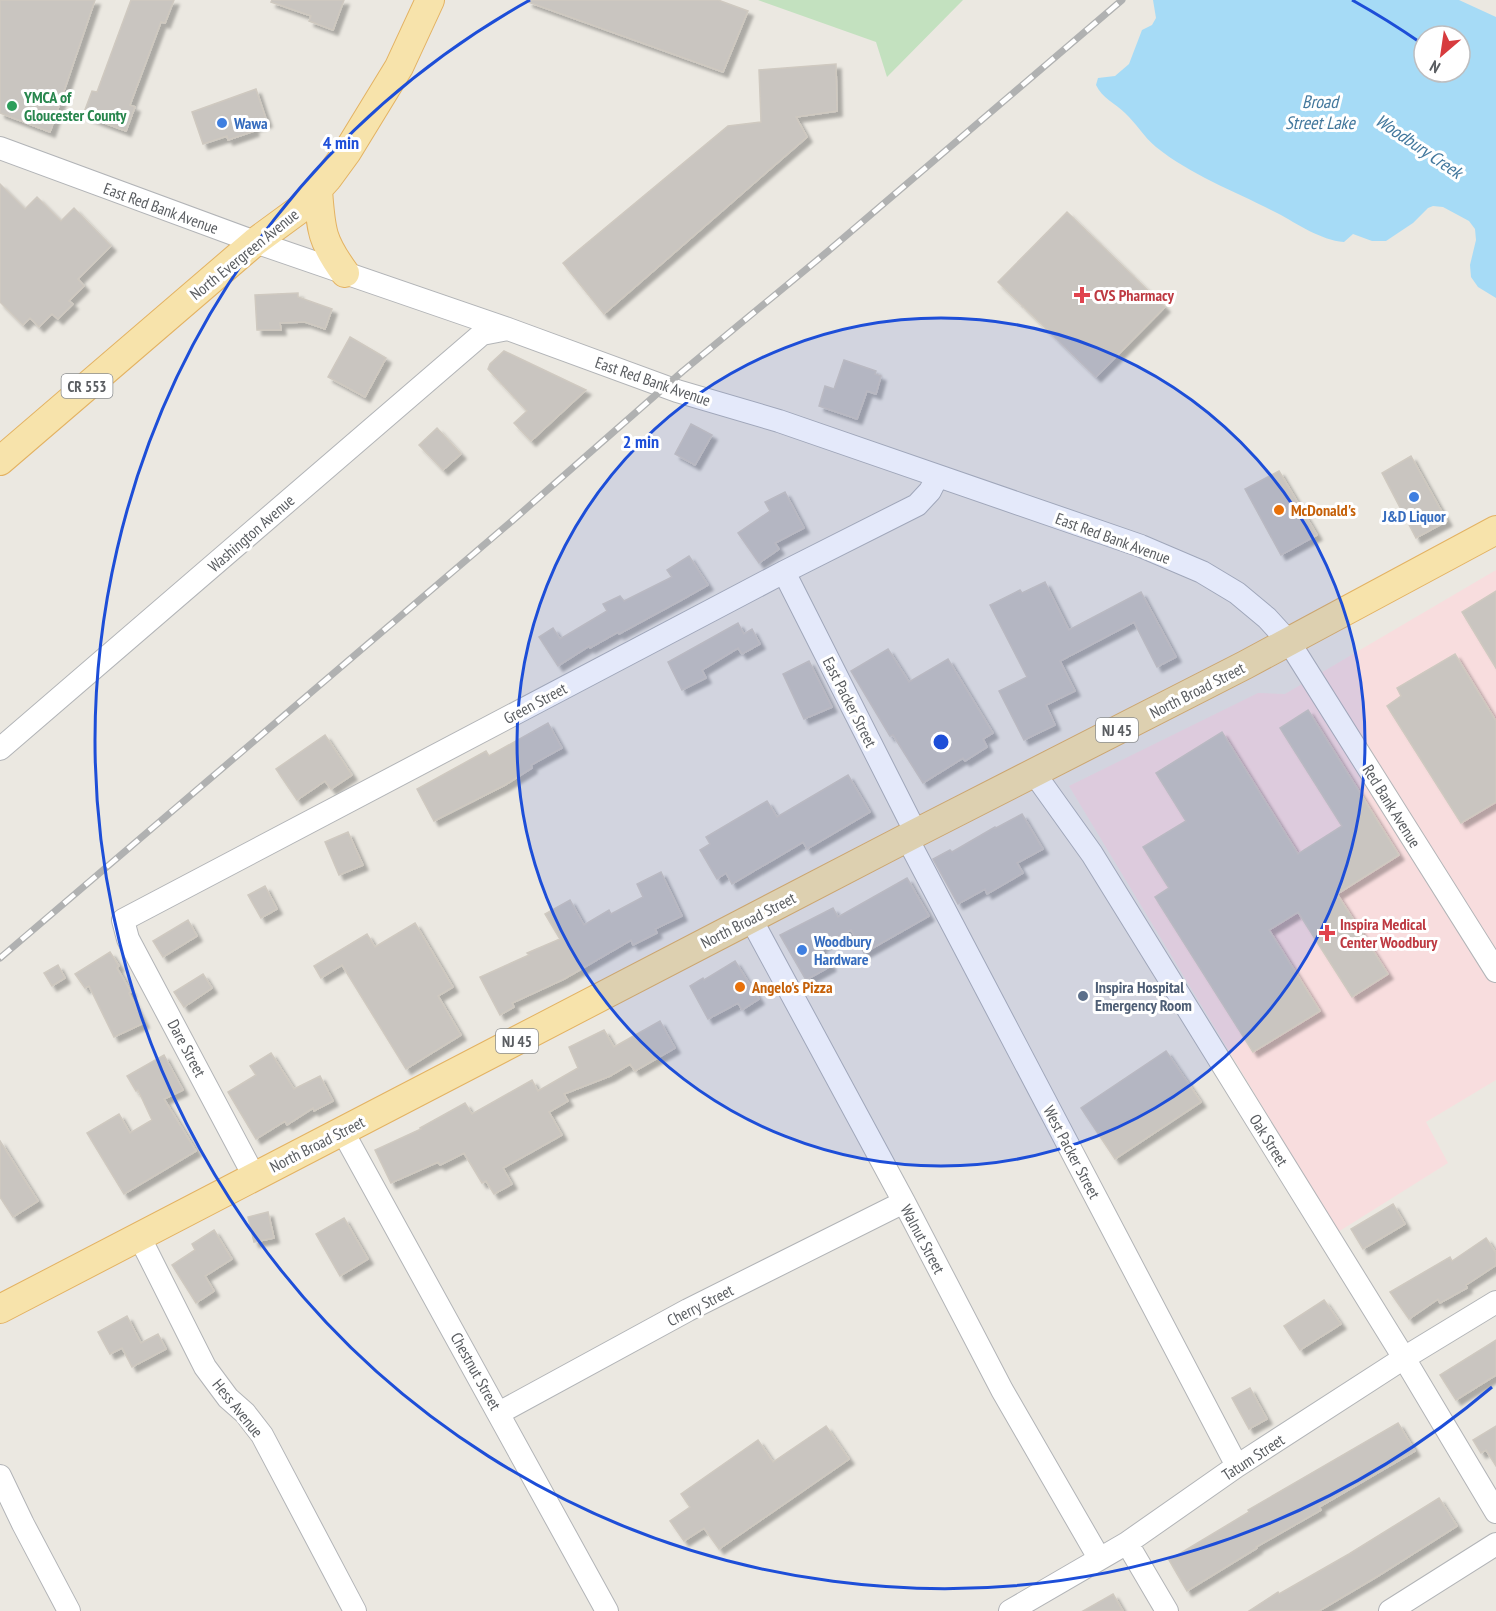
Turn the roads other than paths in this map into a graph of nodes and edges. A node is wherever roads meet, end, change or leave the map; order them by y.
1 (430, 0) edge
2 (0, 148) edge
3 (318, 190) junction
4 (255, 242) junction
5 (345, 273) junction
6 (508, 329) junction
7 (0, 461) edge
8 (937, 477) junction
9 (1496, 530) edge
10 (784, 572) junction
11 (1289, 642) junction
12 (0, 749) edge
13 (1034, 773) junction
14 (911, 836) junction
15 (751, 919) junction
16 (123, 920) joint
17 (1496, 970) edge
18 (343, 1132) junction
19 (254, 1176) junction
20 (904, 1202) junction
21 (139, 1236) junction
22 (1496, 1302) edge
23 (0, 1309) edge
24 (1404, 1359) junction
25 (499, 1413) junction
26 (1237, 1466) junction
27 (0, 1476) edge
28 (1496, 1512) edge
29 (1127, 1543) junction
30 (1496, 1544) edge
31 (1099, 1558) junction
32 (69, 1611) edge
33 (355, 1611) edge
34 (607, 1611) edge
35 (1010, 1611) edge
36 (1167, 1611) edge
37 (1390, 1611) edge

1 - 3 main road, North Evergreen Avenue / CR 553
2 - 4 street, East Red Bank Avenue
3 - 4 main road, North Evergreen Avenue / CR 553
3 - 5 main road
4 - 5 street, East Red Bank Avenue
4 - 7 main road, North Evergreen Avenue / CR 553
5 - 6 street, East Red Bank Avenue
6 - 8 street, East Red Bank Avenue
6 - 12 street, Washington Avenue
8 - 10 street, Green Street
8 - 11 street, East Red Bank Avenue
9 - 11 main road, North Broad Street / NJ 45
10 - 14 street, East Packer Street
10 - 16 street, Green Street
11 - 13 main road, North Broad Street / NJ 45
11 - 17 street, Red Bank Avenue
13 - 14 main road, North Broad Street / NJ 45
13 - 24 street, Oak Street
14 - 15 main road, North Broad Street / NJ 45
14 - 26 street, West Packer Street
15 - 18 main road, North Broad Street / NJ 45
15 - 20 street, Walnut Street
16 - 19 street, Dare Street
18 - 19 main road, North Broad Street / NJ 45
18 - 25 street, Chestnut Street
19 - 21 main road, North Broad Street / NJ 45
20 - 25 street, Cherry Street
20 - 31 street, Walnut Street
21 - 23 main road, North Broad Street / NJ 45
21 - 33 street, Hess Avenue
22 - 24 street, Tatum Street
24 - 26 street, Tatum Street
24 - 28 street, Oak Street
25 - 34 street, Chestnut Street
26 - 29 street, Tatum Street
27 - 32 street
29 - 31 street, Tatum Street
29 - 36 street
30 - 37 street
31 - 35 street, Tatum Street

